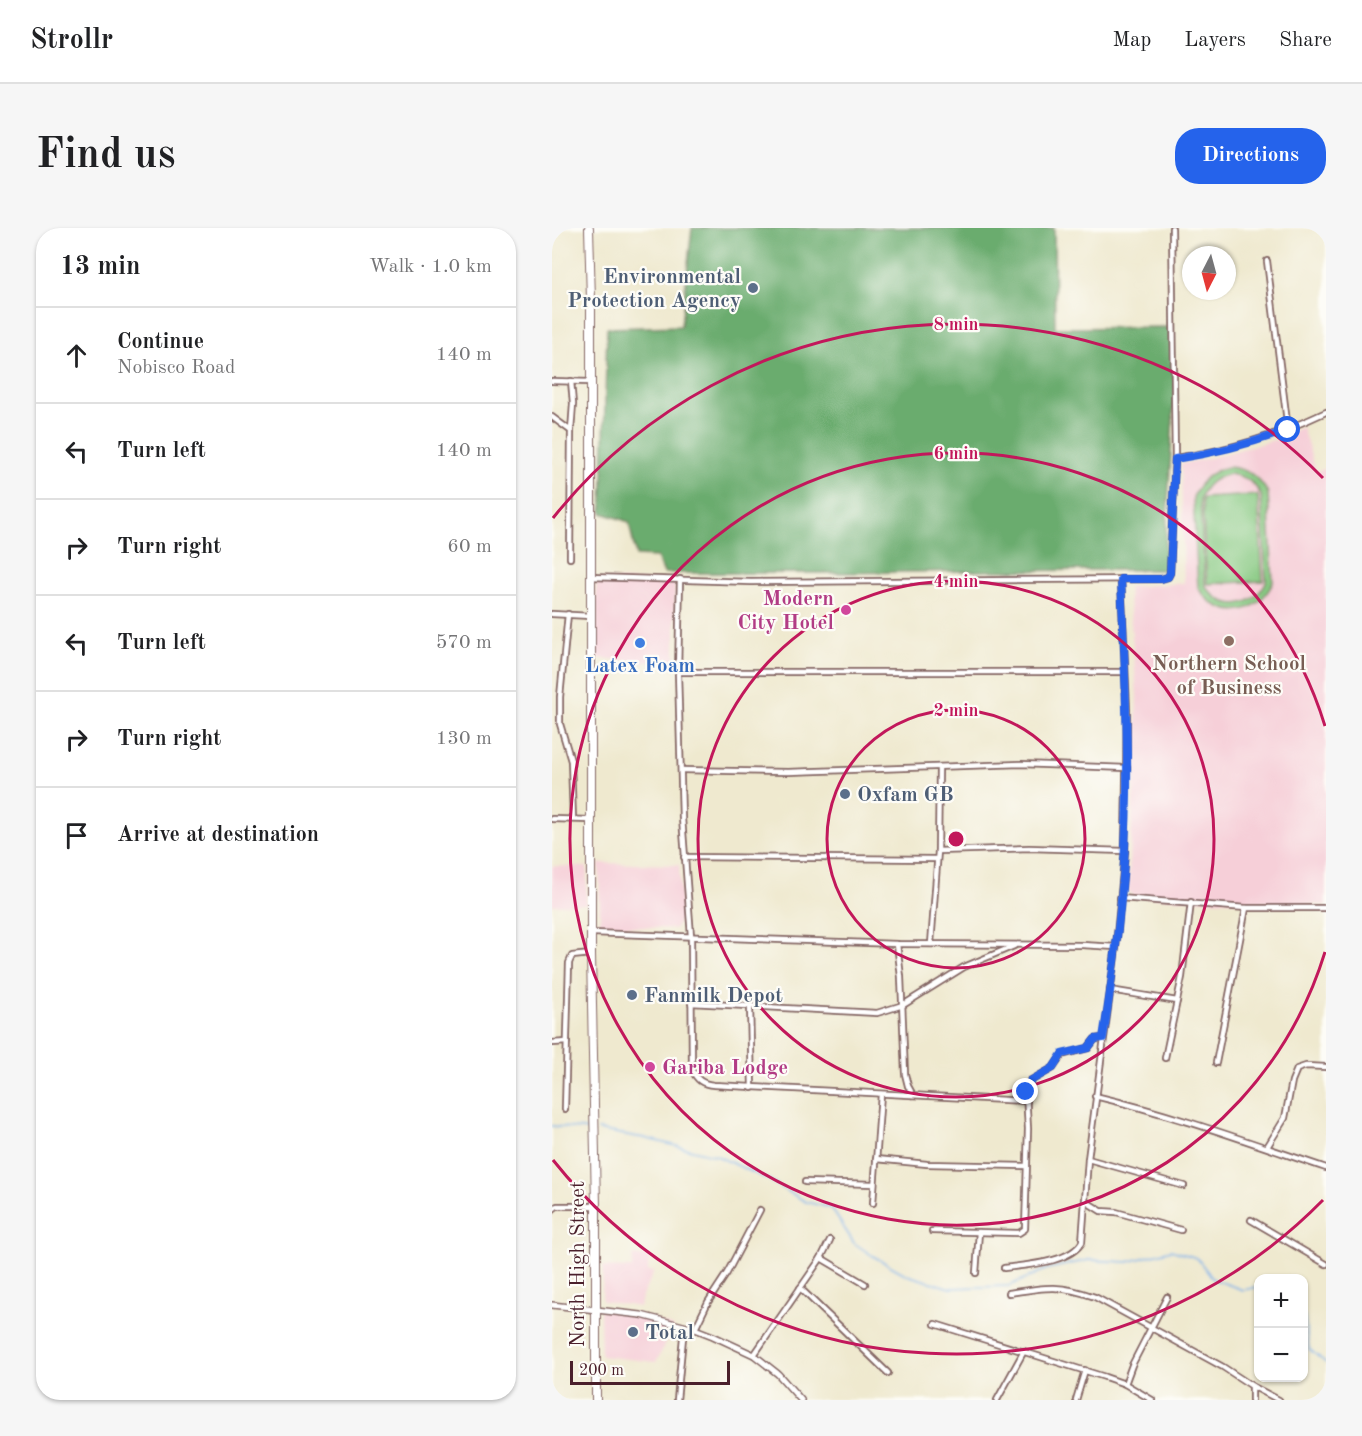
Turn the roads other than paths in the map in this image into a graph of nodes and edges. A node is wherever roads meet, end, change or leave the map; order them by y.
1 (589, 228) edge
2 (1172, 228) edge
3 (1267, 261) dead end
4 (552, 381) edge
5 (571, 381) junction
6 (590, 382) junction
7 (1326, 412) edge
8 (552, 417) edge
9 (1288, 430) junction
10 (571, 431) junction
11 (1175, 459) junction
12 (570, 558) dead end
13 (590, 577) junction
14 (680, 579) junction
15 (1121, 579) junction
16 (552, 614) edge
17 (568, 614) junction
18 (591, 616) junction
19 (678, 672) junction
20 (1124, 672) junction
21 (939, 768) junction
22 (1127, 768) junction
23 (681, 770) junction
24 (552, 819) edge
25 (573, 819) junction
26 (592, 820) junction
27 (938, 851) junction
28 (1125, 851) junction
29 (684, 857) junction
30 (936, 858) junction
31 (1120, 898) junction
32 (1191, 902) junction
33 (1246, 908) junction
34 (1326, 908) edge
35 (592, 933) junction
36 (692, 936) junction
37 (897, 944) junction
38 (931, 944) junction
39 (1015, 946) junction
40 (1116, 947) junction
41 (591, 954) junction
42 (1110, 990) junction
43 (1177, 1001) junction
44 (691, 1003) junction
45 (903, 1005) junction
46 (750, 1006) junction
47 (1103, 1038) junction
48 (567, 1042) junction
49 (552, 1043) edge
50 (1165, 1058) dead end
51 (1216, 1063) dead end
52 (1326, 1067) edge
53 (752, 1088) junction
54 (881, 1094) junction
55 (913, 1095) junction
56 (1095, 1096) junction
57 (1027, 1101) junction
58 (565, 1109) dead end
59 (1267, 1148) junction
60 (876, 1159) junction
61 (1088, 1159) junction
62 (1026, 1166) junction
63 (1326, 1168) edge
64 (805, 1182) dead end
65 (874, 1184) junction
66 (1184, 1186) dead end
67 (1085, 1201) junction
68 (873, 1203) dead end
69 (596, 1206) junction
70 (552, 1209) edge
71 (760, 1210) dead end
72 (1251, 1220) dead end
73 (1181, 1230) dead end
74 (932, 1231) dead end
75 (979, 1232) junction
76 (830, 1240) dead end
77 (821, 1258) junction
78 (1326, 1264) edge
79 (1004, 1268) dead end
80 (976, 1273) dead end
81 (865, 1284) dead end
82 (800, 1288) junction
83 (1009, 1293) dead end
84 (1167, 1297) dead end
85 (552, 1305) edge
86 (595, 1309) junction
87 (935, 1324) dead end
88 (684, 1327) junction
89 (695, 1329) junction
90 (1152, 1329) junction
91 (1024, 1351) junction
92 (754, 1355) junction
93 (1085, 1370) junction
94 (888, 1373) dead end
95 (1125, 1384) junction
96 (1252, 1386) junction
97 (596, 1400) edge
98 (676, 1400) edge
99 (801, 1400) edge
100 (997, 1400) edge
101 (1076, 1400) edge
102 (1152, 1400) edge
103 (1252, 1400) edge
104 (1279, 1400) edge

1 - 6 highway, North High Street
2 - 11 street
3 - 9 street
4 - 5 street
5 - 6 street
5 - 10 street
6 - 13 highway, North High Street
7 - 9 street
8 - 10 street
9 - 11 street
10 - 12 street
11 - 15 street
13 - 14 street
13 - 18 highway, North High Street
14 - 15 street
14 - 19 street
15 - 20 street
16 - 17 street
17 - 18 street
17 - 25 street
18 - 26 highway, North High Street
19 - 20 street
19 - 23 street
20 - 22 street
21 - 22 street
21 - 23 street
21 - 27 street
22 - 28 street
23 - 29 street
24 - 25 street
25 - 26 street
26 - 35 highway, North High Street
27 - 28 street
27 - 30 street
28 - 31 street
29 - 30 street
29 - 36 street
30 - 38 street
31 - 32 street
31 - 40 street
32 - 33 street
32 - 43 street
33 - 34 street
33 - 51 street
35 - 36 street
35 - 41 highway, North High Street
36 - 37 street
36 - 44 street
37 - 38 street
37 - 45 street
38 - 39 street
39 - 40 street
39 - 45 street
40 - 42 street
41 - 48 street
41 - 69 highway, North High Street
42 - 43 street
42 - 47 street
43 - 50 street
44 - 46 street
44 - 53 street
45 - 46 street
45 - 55 street
46 - 53 street
47 - 56 street
47 - 57 street
48 - 49 street
48 - 58 street
52 - 59 street
53 - 54 street
54 - 55 street
54 - 60 street
55 - 57 street
56 - 59 street
56 - 61 street
57 - 62 street
59 - 63 street
60 - 62 street
60 - 65 street
61 - 66 street
61 - 67 street
62 - 75 street
64 - 65 street
65 - 68 street
67 - 73 street
67 - 79 street
69 - 70 street
69 - 86 highway, North High Street
71 - 89 street
72 - 78 street
74 - 75 street
75 - 80 street
76 - 77 street
77 - 81 street
77 - 82 street
82 - 92 street
82 - 94 street
83 - 90 street
84 - 90 street
85 - 86 street
86 - 88 street
86 - 97 highway, North High Street
87 - 91 street
88 - 89 street
88 - 98 street
89 - 92 street
90 - 95 street
90 - 96 street
91 - 93 street
91 - 100 street
92 - 99 street
93 - 95 street
93 - 101 street
95 - 102 street
96 - 103 street
96 - 104 street

